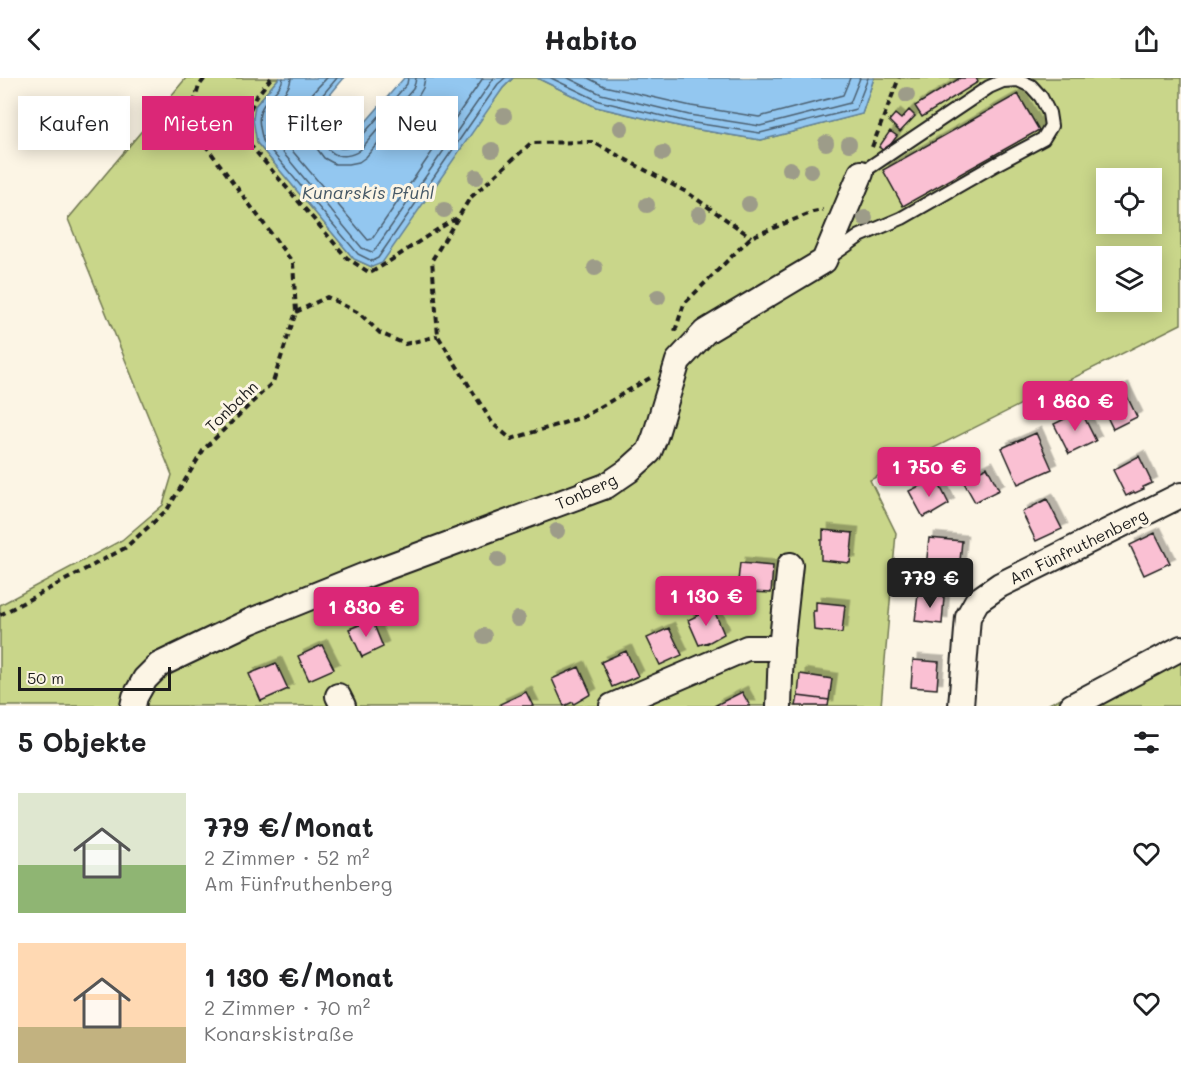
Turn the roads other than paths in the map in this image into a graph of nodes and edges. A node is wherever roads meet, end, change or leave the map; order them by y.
1 (861, 173) joint
2 (824, 261) junction
3 (1181, 495) edge
4 (790, 565) dead end
5 (781, 648) junction
6 (1181, 648) edge
7 (616, 705) edge
8 (133, 706) edge
9 (779, 706) edge
10 (961, 706) edge
11 (1072, 706) edge

1 - 2 street
1 - 2 lane
2 - 8 street, Tonberg
3 - 10 street, Am Fünfruthenberg
4 - 5 street
5 - 7 street
5 - 9 street
6 - 11 street

